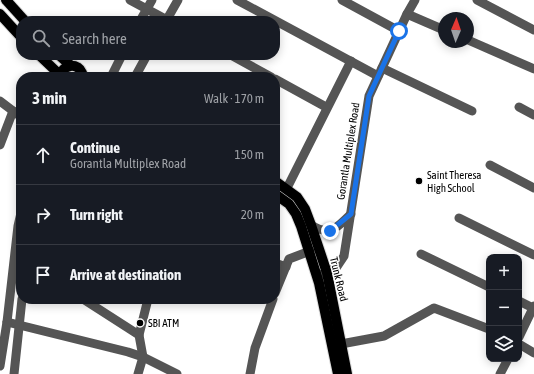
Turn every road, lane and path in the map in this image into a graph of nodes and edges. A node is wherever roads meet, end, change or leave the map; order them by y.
1 (6, 0) edge
2 (130, 0) edge
3 (152, 0) edge
4 (178, 0) edge
5 (237, 0) edge
6 (342, 0) edge
7 (415, 0) edge
8 (477, 0) edge
9 (147, 9) junction
10 (0, 14) edge
11 (407, 14) junction
12 (20, 16) edge
13 (143, 16) edge
14 (159, 16) edge
15 (170, 16) edge
16 (267, 16) edge
17 (280, 23) edge
18 (438, 27) edge
19 (534, 30) edge
20 (399, 31) junction
21 (16, 32) edge
22 (474, 43) edge
23 (44, 60) edge
24 (65, 60) edge
25 (120, 60) edge
26 (144, 60) edge
27 (240, 60) edge
28 (351, 61) junction
29 (70, 65) junction
30 (534, 69) edge
31 (56, 72) edge
32 (62, 72) edge
33 (82, 72) edge
34 (114, 72) edge
35 (138, 72) edge
36 (262, 72) edge
37 (380, 72) junction
38 (280, 82) edge
39 (0, 101) edge
40 (326, 107) junction
41 (519, 107) dead end
42 (472, 111) dead end
43 (16, 113) edge
44 (534, 115) edge
45 (16, 116) edge
46 (0, 145) edge
47 (490, 165) dead end
48 (280, 184) edge
49 (287, 188) junction
50 (534, 188) edge
51 (280, 198) edge
52 (351, 214) junction
53 (460, 218) dead end
54 (311, 225) junction
55 (16, 243) edge
56 (310, 251) junction
57 (421, 254) dead end
58 (534, 256) edge
59 (280, 265) edge
60 (286, 267) junction
61 (322, 275) junction
62 (280, 281) edge
63 (486, 286) edge
64 (522, 302) edge
65 (21, 304) edge
66 (91, 304) edge
67 (147, 304) edge
68 (271, 304) edge
69 (534, 307) edge
70 (7, 322) junction
71 (19, 324) junction
72 (486, 328) edge
73 (522, 331) edge
74 (139, 335) junction
75 (342, 344) junction
76 (522, 346) edge
77 (534, 353) edge
78 (143, 357) junction
79 (506, 362) edge
80 (0, 366) edge
81 (14, 374) edge
82 (138, 374) edge
83 (177, 374) edge
84 (250, 374) edge
85 (338, 374) edge
86 (347, 374) edge
87 (500, 374) edge

1 - 12 main road
2 - 9 street
3 - 9 street
4 - 15 street
5 - 16 street
6 - 20 street
7 - 11 street, Gorantla Multiplex Road
8 - 19 street
9 - 13 street
9 - 14 street
10 - 21 main road
11 - 18 street
11 - 20 street, Gorantla Multiplex Road
17 - 28 street
20 - 37 street, Gorantla Multiplex Road
22 - 30 street
23 - 31 main road
24 - 29 main road
25 - 34 street
26 - 35 street
27 - 36 street
28 - 37 street
28 - 40 street
29 - 32 main road
29 - 33 main road
37 - 42 street
37 - 52 street, Gorantla Multiplex Road
38 - 40 street
39 - 43 street
40 - 49 street
41 - 44 street
45 - 46 street
47 - 50 street
48 - 49 main road, Trunk Road
49 - 54 main road, Trunk Road
51 - 56 main road, Trunk Road
52 - 54 street
52 - 61 street, Gorantla Multiplex Road
53 - 58 street
54 - 61 main road, Trunk Road
55 - 70 street
56 - 60 street
56 - 61 main road, Trunk Road
57 - 63 street
59 - 60 street
60 - 62 street
61 - 75 main road, Trunk Road
61 - 85 main road, Trunk Road
64 - 69 street
65 - 71 street
66 - 74 street
67 - 74 street
68 - 84 street
69 - 73 street
70 - 71 street
70 - 80 street
71 - 78 street
71 - 81 street
72 - 75 street
74 - 78 street
75 - 86 main road, Trunk Road
76 - 77 street
78 - 82 street
78 - 83 street
79 - 87 street

